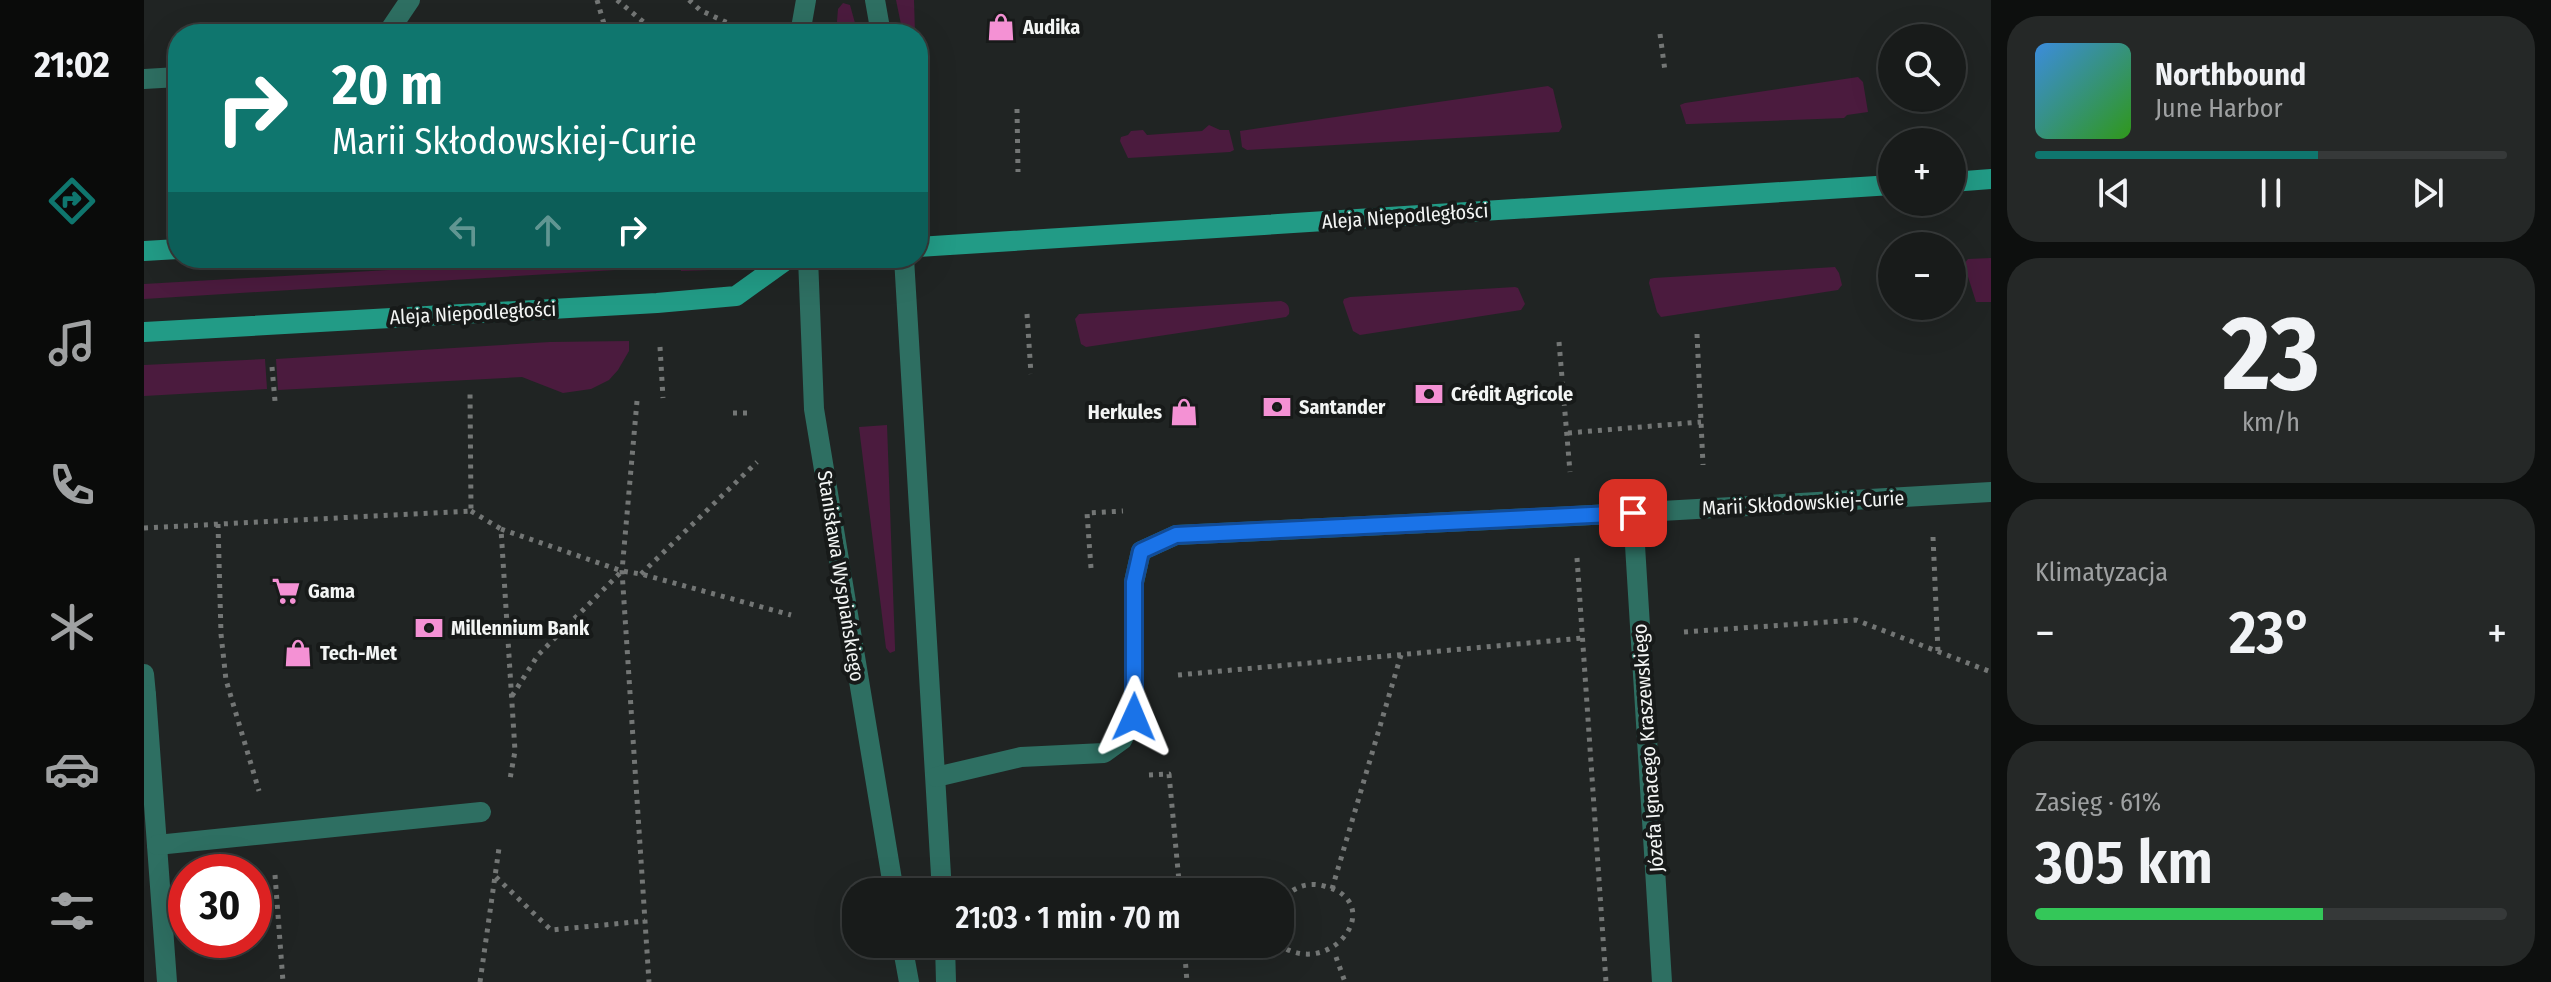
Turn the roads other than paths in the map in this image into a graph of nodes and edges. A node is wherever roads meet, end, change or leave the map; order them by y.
1 (410, 0) edge
2 (806, 0) edge
3 (875, 0) edge
4 (394, 24) edge
5 (802, 24) edge
6 (879, 24) edge
7 (168, 78) edge
8 (144, 79) edge
9 (1991, 179) edge
10 (1966, 181) edge
11 (1878, 186) edge
12 (928, 246) edge
13 (168, 250) edge
14 (144, 251) edge
15 (775, 268) edge
16 (808, 268) edge
17 (905, 268) edge
18 (144, 332) edge
19 (1991, 492) edge
20 (1633, 513) junction
21 (144, 674) edge
22 (145, 695) edge
23 (936, 777) junction
24 (481, 812) dead end
25 (157, 845) junction
26 (892, 878) edge
27 (941, 878) edge
28 (905, 958) edge
29 (945, 958) edge
30 (167, 982) edge
31 (909, 982) edge
32 (946, 982) edge
33 (1662, 982) edge

1 - 4 street
2 - 5 street
3 - 6 street
7 - 8 street
9 - 10 street
11 - 12 street, Aleja Niepodległości
13 - 14 street
15 - 18 street, Aleja Niepodległości
16 - 26 street, Stanisława Wyspiańskiego
17 - 23 street
19 - 20 street, Marii Skłodowskiej-Curie
20 - 23 street, Marii Skłodowskiej-Curie
20 - 33 street, Józefa Ignacego Kraszewskiego
21 - 22 street
22 - 25 street
23 - 27 street
24 - 25 street
25 - 30 street
28 - 31 street
29 - 32 street

